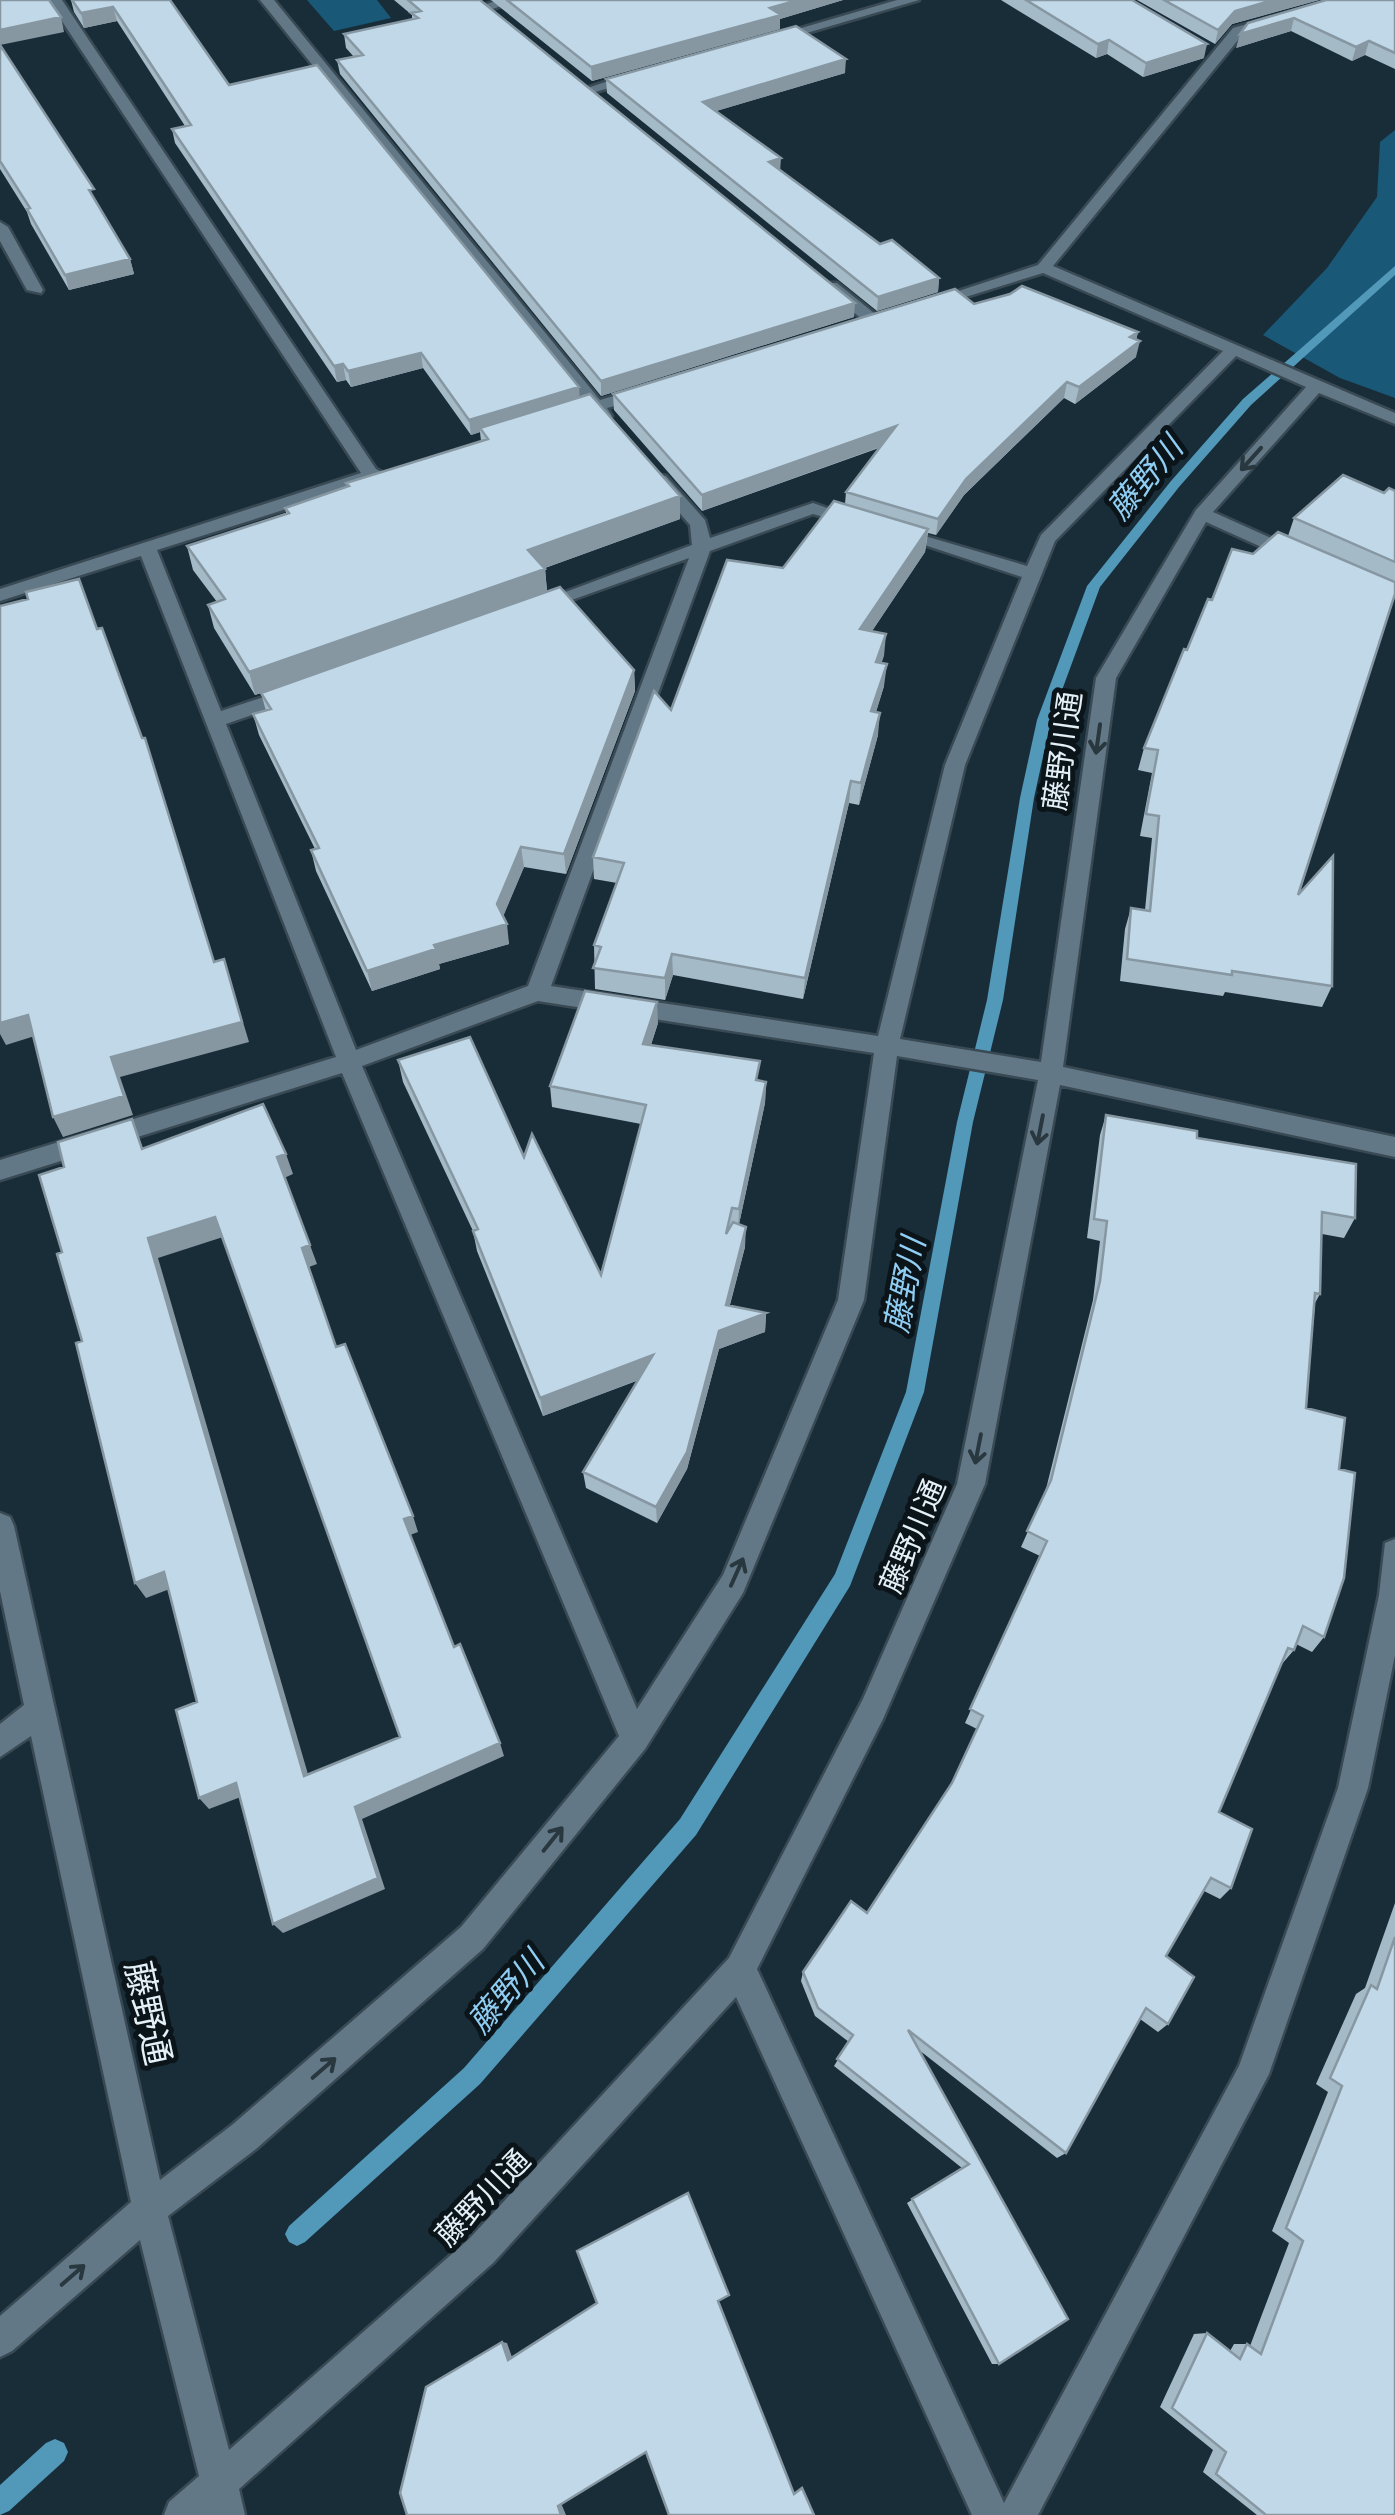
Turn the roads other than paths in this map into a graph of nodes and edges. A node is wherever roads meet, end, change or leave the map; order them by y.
1 (267, 0) edge
2 (513, 0) edge
3 (912, 0) edge
4 (57, 4) edge
5 (78, 4) edge
6 (482, 4) edge
7 (1293, 16) edge
8 (501, 19) edge
9 (760, 42) edge
10 (1202, 46) edge
11 (1218, 56) junction
12 (646, 74) edge
13 (574, 78) edge
14 (588, 90) junction
15 (603, 102) edge
16 (0, 227) edge
17 (1044, 268) junction
18 (814, 272) edge
19 (35, 290) dead end
20 (912, 309) edge
21 (893, 315) edge
22 (874, 321) junction
23 (856, 326) edge
24 (1234, 350) junction
25 (670, 384) edge
26 (1316, 386) junction
27 (596, 406) junction
28 (559, 418) edge
29 (1395, 420) edge
30 (622, 436) edge
31 (648, 465) edge
32 (390, 470) edge
33 (372, 476) junction
34 (1202, 514) junction
35 (146, 545) junction
36 (702, 548) junction
37 (1308, 561) edge
38 (1033, 574) junction
39 (0, 594) edge
40 (514, 614) edge
41 (308, 688) edge
42 (214, 721) junction
43 (537, 992) junction
44 (888, 1045) junction
45 (348, 1062) junction
46 (1051, 1073) junction
47 (1395, 1146) edge
48 (0, 1170) edge
49 (0, 1526) edge
50 (1395, 1552) edge
51 (39, 1712) junction
52 (635, 1739) junction
53 (0, 1742) edge
54 (740, 1968) junction
55 (148, 2209) junction
56 (0, 2339) edge
57 (218, 2481) junction
58 (182, 2515) edge
59 (227, 2515) edge
60 (991, 2515) edge
61 (1018, 2515) edge

1 - 27 street
2 - 6 street
3 - 9 street
4 - 5 street
4 - 33 street
6 - 8 street
7 - 11 street
10 - 11 street
11 - 17 street
12 - 14 street
13 - 14 street
14 - 15 street
16 - 19 street
17 - 20 street
17 - 24 street
18 - 22 street
21 - 22 street
22 - 23 street
24 - 26 street
24 - 38 street
25 - 27 street
26 - 29 street
26 -> 34 street, 藤野川通
27 - 28 street
27 - 30 street
31 - 36 street
32 - 33 street
33 - 35 street
34 - 37 street
34 -> 46 street, 藤野川通
35 - 39 street
35 - 42 street
36 - 38 street
36 - 40 street
36 - 43 street
38 - 44 street
41 - 42 street
42 - 45 street
43 - 44 street
43 - 45 street
44 - 46 street
52 -> 44 street
45 - 48 street
45 - 52 street
46 - 47 street
46 -> 54 street, 藤野川通
49 - 51 street, 藤野通
50 - 61 street
51 - 53 street
51 - 55 street, 藤野通
55 -> 52 street
54 - 57 street, 藤野川通
54 - 60 street
56 -> 55 street
55 - 57 street, 藤野通
57 - 58 street, 藤野川通
57 - 59 street, 藤野通

